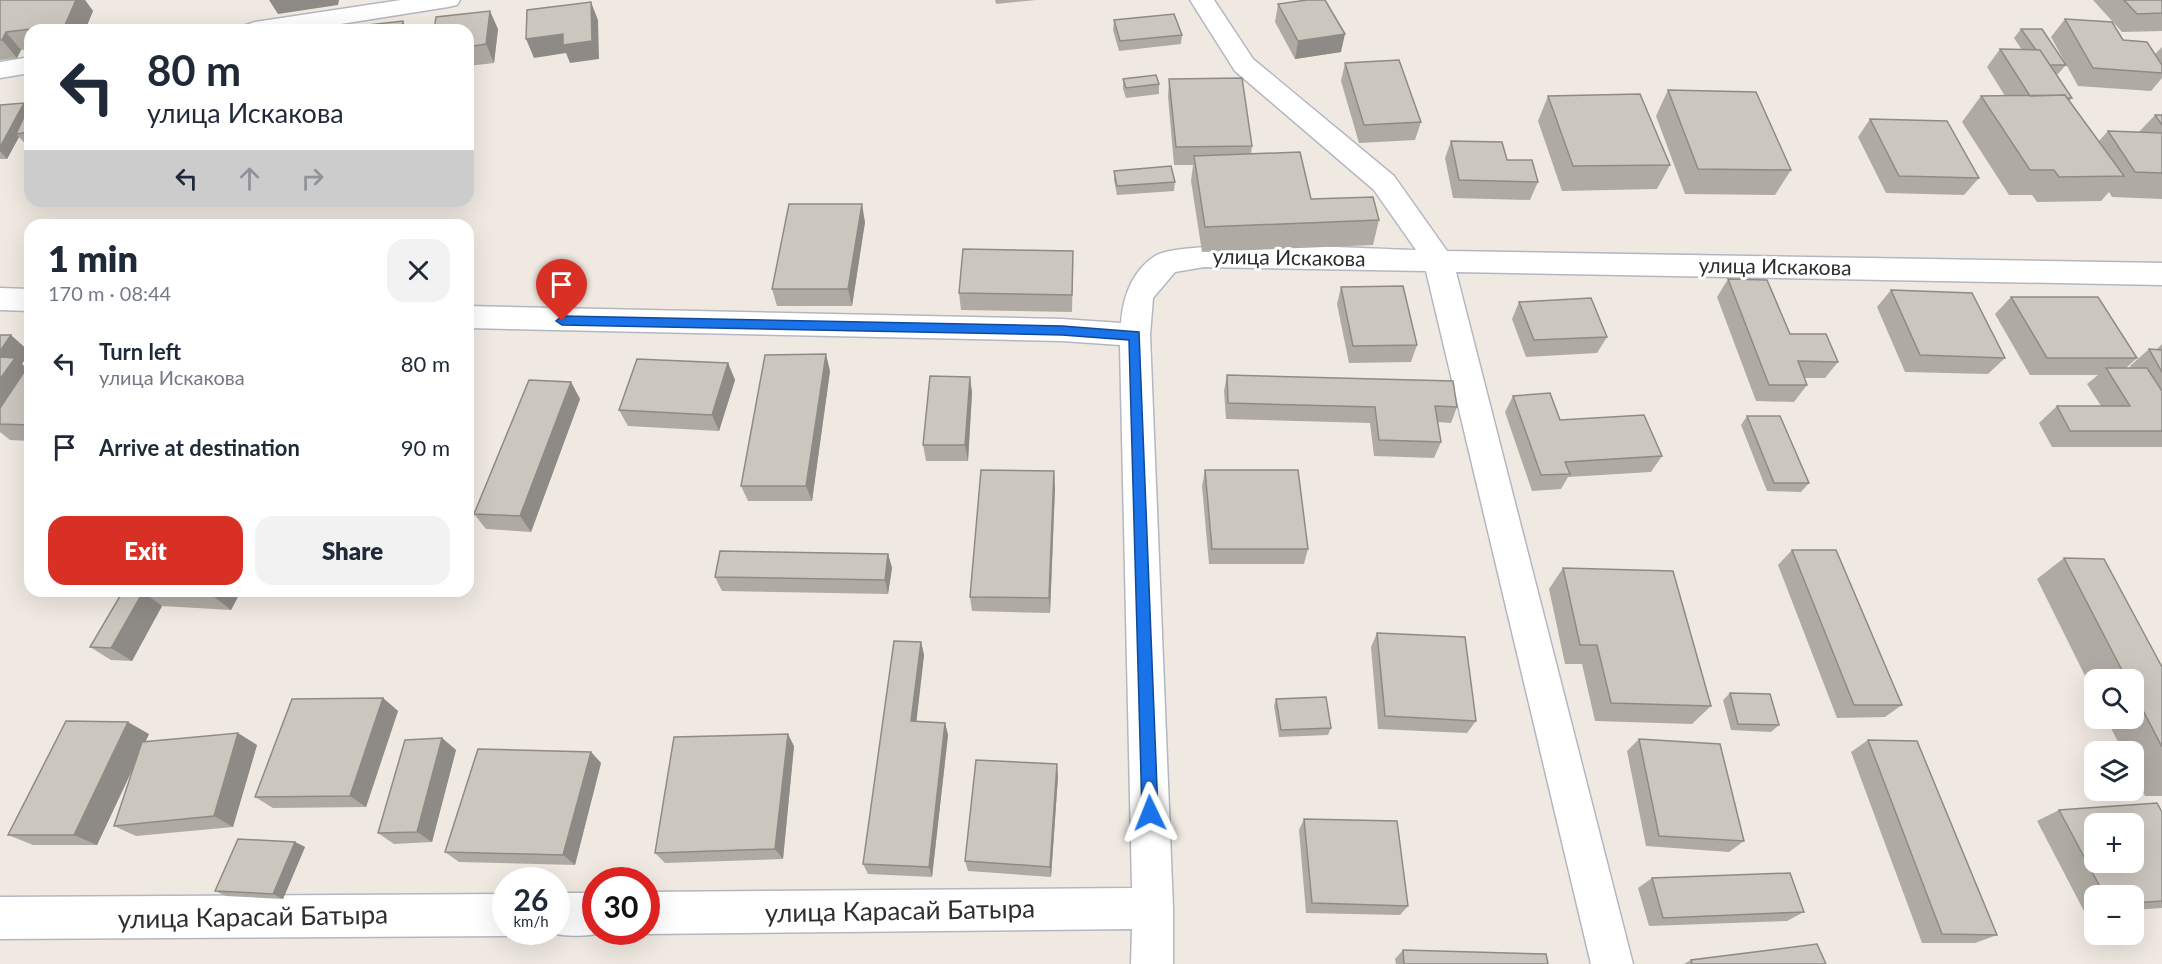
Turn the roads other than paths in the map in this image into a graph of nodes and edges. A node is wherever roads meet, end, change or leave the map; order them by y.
1 (447, 0) edge
2 (1202, 0) edge
3 (293, 24) edge
4 (24, 66) edge
5 (0, 70) edge
6 (1438, 260) junction
7 (2162, 274) edge
8 (0, 298) edge
9 (24, 300) edge
10 (474, 317) edge
11 (1135, 335) junction
12 (1153, 908) junction
13 (660, 913) edge
14 (492, 915) edge
15 (0, 918) edge
16 (1152, 964) edge
17 (1612, 964) edge

1 - 3 street
2 - 6 street
4 - 5 street
6 - 7 street, улица Искакова
6 - 11 street, улица Искакова
6 - 17 street
8 - 9 street
10 - 11 street
11 - 12 street, улица Искакова
12 - 13 street, улица Карасай Батыра
12 - 16 street, улица Искакова
14 - 15 street, улица Карасай Батыра

